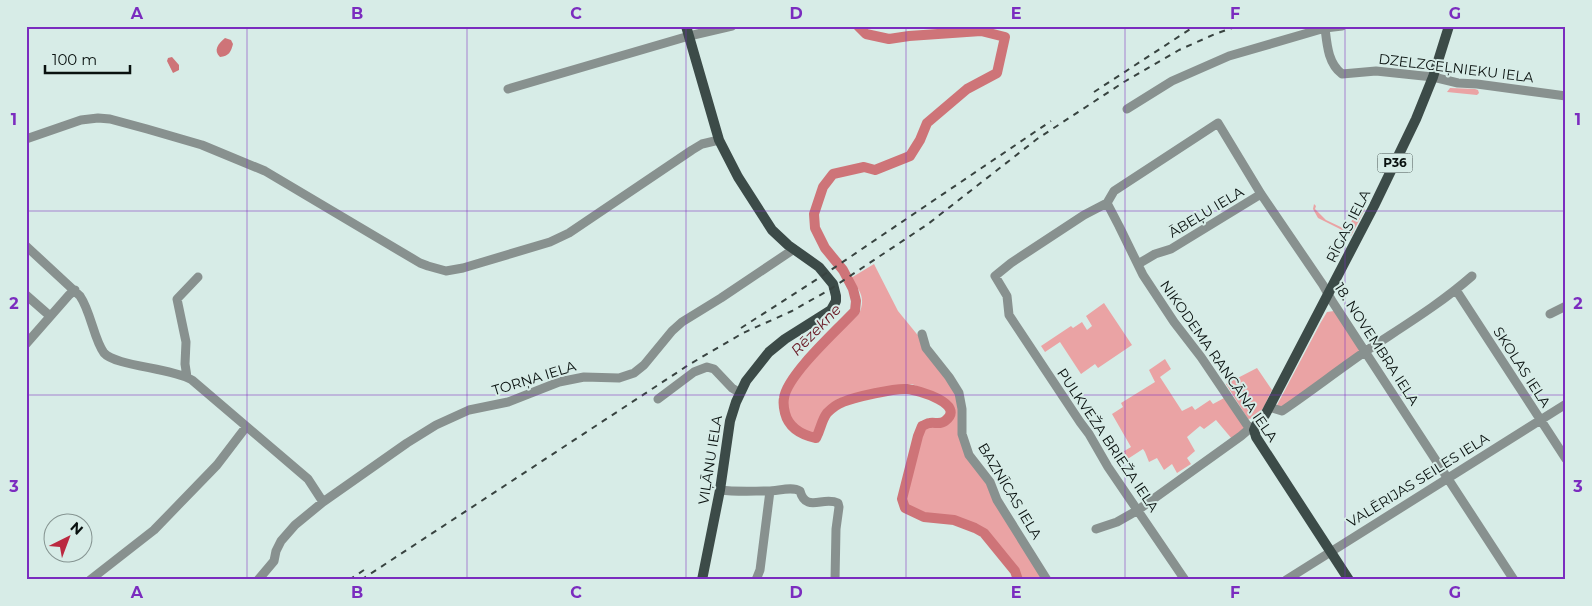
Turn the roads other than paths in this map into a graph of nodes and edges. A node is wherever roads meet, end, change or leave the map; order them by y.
1 (732, 26) edge
2 (1342, 26) edge
3 (1449, 26) edge
4 (1325, 28) junction
5 (688, 31) edge
6 (1433, 77) junction
7 (508, 89) dead end
8 (1566, 96) edge
9 (1127, 109) dead end
10 (26, 139) edge
11 (719, 140) junction
12 (1261, 194) junction
13 (1106, 203) junction
14 (26, 246) edge
15 (797, 251) junction
16 (1138, 264) junction
17 (1472, 276) dead end
18 (198, 277) dead end
19 (75, 290) junction
20 (1456, 290) junction
21 (26, 295) edge
22 (1328, 295) junction
23 (1566, 306) edge
24 (1550, 314) dead end
25 (50, 316) junction
26 (922, 334) dead end
27 (26, 344) edge
28 (1365, 352) junction
29 (187, 377) junction
30 (740, 392) junction
31 (658, 399) dead end
32 (1566, 404) edge
33 (1269, 407) junction
34 (1540, 420) junction
35 (246, 427) junction
36 (1254, 430) junction
37 (1566, 459) edge
38 (1447, 478) junction
39 (720, 490) junction
40 (770, 491) junction
41 (323, 502) junction
42 (1138, 510) junction
43 (1096, 529) dead end
44 (1331, 552) junction
45 (90, 580) edge
46 (258, 580) edge
47 (702, 580) edge
48 (756, 580) edge
49 (835, 580) edge
50 (1047, 580) edge
51 (1185, 580) edge
52 (1286, 580) edge
53 (1349, 580) edge
54 (1514, 580) edge

1 - 5 street
2 - 4 street
3 - 6 main road, RĪGAS IELA / P36
4 - 6 street, DZELZCEĻNIEKU IELA
4 - 9 street
5 - 7 street
5 - 11 main road
6 - 8 street, DZELZCEĻNIEKU IELA
6 - 22 main road, RĪGAS IELA / P36
10 - 11 street
11 - 15 main road
12 - 13 street, 18. NOVEMBRA IELA
12 - 16 street, ĀBEĻU IELA
12 - 22 street, 18. NOVEMBRA IELA
13 - 16 street, NIKODEMA RANCĀNA IELA
13 - 42 street, PULKVEŽA BRIEŽA IELA
14 - 19 street
15 - 30 main road, VIĻĀNU IELA
15 - 41 street, TORŅA IELA
16 - 36 street, NIKODEMA RANCĀNA IELA
17 - 20 street
18 - 29 street
19 - 25 street
19 - 29 street
20 - 28 street
20 - 34 street, SKOLAS IELA
21 - 25 street
22 - 28 street, 18. NOVEMBRA IELA
22 - 33 main road, RĪGAS IELA / P36
23 - 24 street
25 - 27 street
26 - 50 street, BAZNĪCAS IELA
28 - 33 street
28 - 38 street, 18. NOVEMBRA IELA
29 - 35 street
30 - 31 street
30 - 39 main road, VIĻĀNU IELA
32 - 34 street, VALĒRIJAS SEILES IELA
33 - 36 main road, RĪGAS IELA / P36
34 - 37 street, SKOLAS IELA
34 - 38 street, VALĒRIJAS SEILES IELA
35 - 41 street
35 - 45 street
36 - 42 street
36 - 44 main road, NIKODEMA RANCĀNA IELA
38 - 44 street, VALĒRIJAS SEILES IELA
38 - 54 street, 18. NOVEMBRA IELA
39 - 40 street
39 - 47 main road, VIĻĀNU IELA
40 - 48 street
40 - 49 street
41 - 46 street, TORŅA IELA
42 - 43 street
42 - 51 street, PULKVEŽA BRIEŽA IELA
44 - 52 street, VALĒRIJAS SEILES IELA
44 - 53 main road, NIKODEMA RANCĀNA IELA

